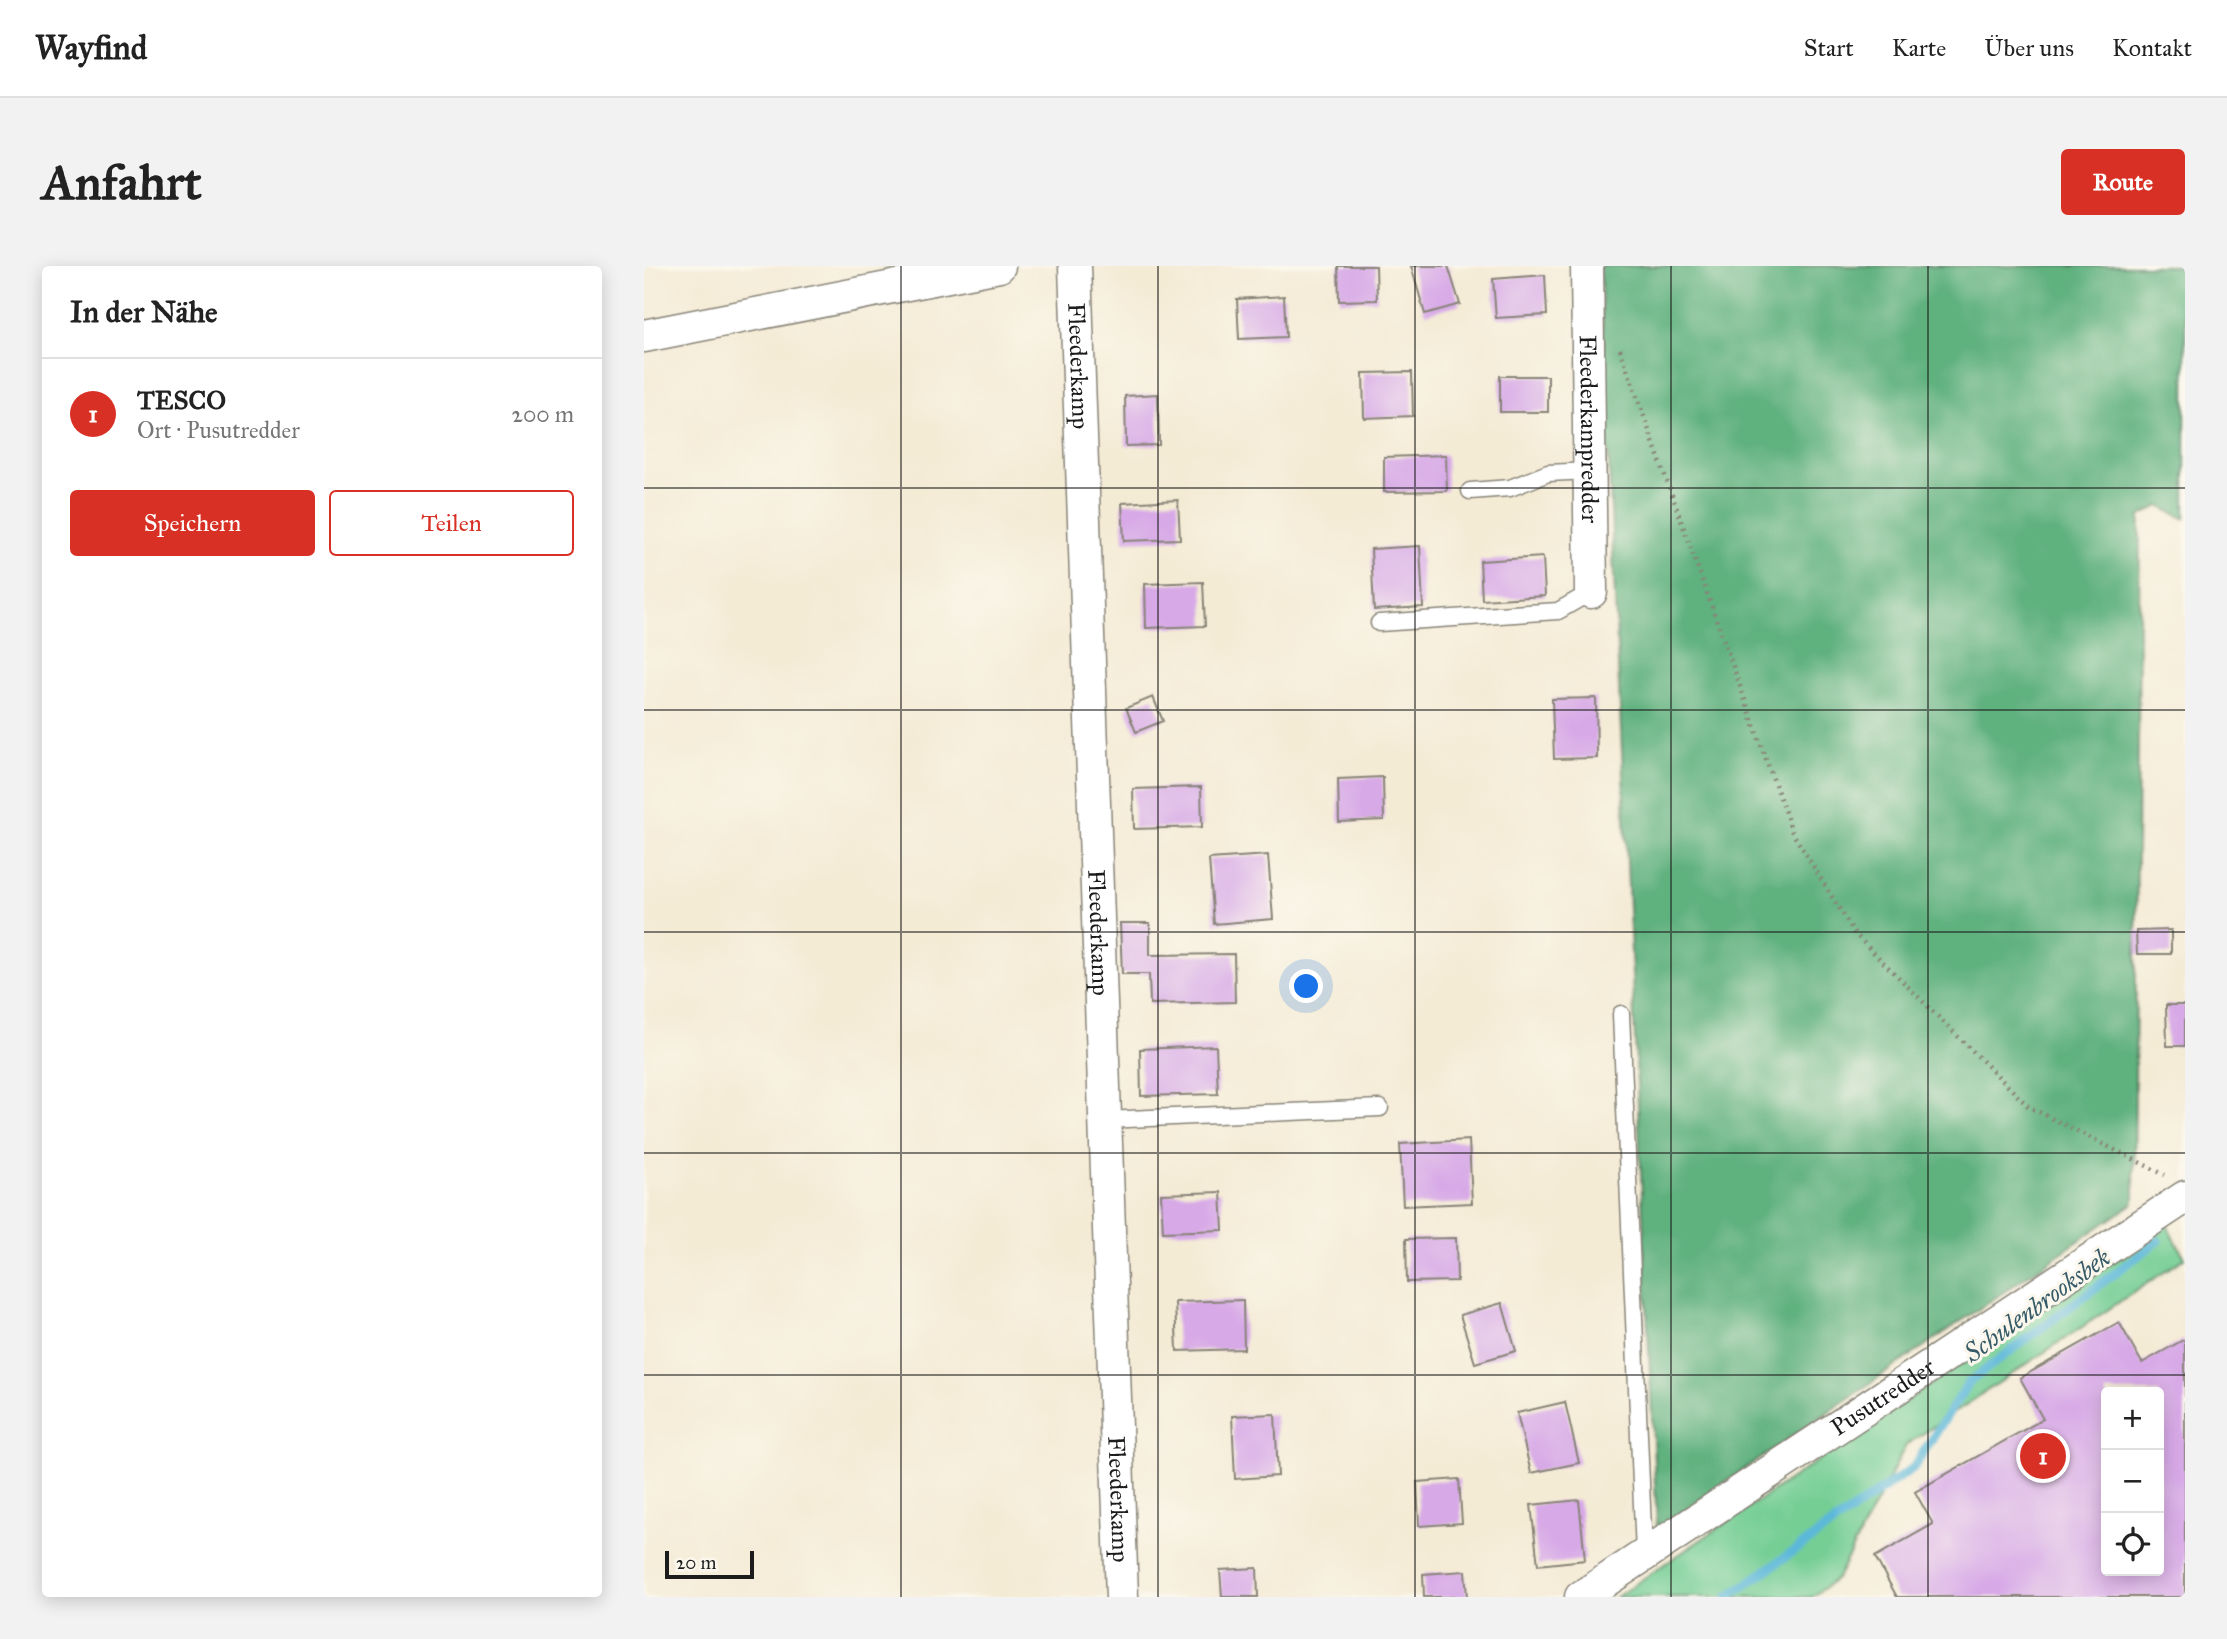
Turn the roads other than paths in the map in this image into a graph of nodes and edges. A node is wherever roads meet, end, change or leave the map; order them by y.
1 (999, 266) edge
2 (1075, 266) edge
3 (1587, 266) edge
4 (644, 336) edge
5 (1590, 471) junction
6 (1470, 491) dead end
7 (1591, 592) joint
8 (1379, 623) dead end
9 (1621, 1014) dead end
10 (1380, 1108) dead end
11 (1105, 1120) junction
12 (2179, 1188) edge
13 (1644, 1553) junction
14 (1122, 1597) edge
15 (1581, 1597) edge

1 - 4 street
2 - 11 street, Fleederkamp
3 - 5 street, Fleederkampredder
5 - 6 lane
5 - 7 street, Fleederkampredder
7 - 8 lane
9 - 13 lane
10 - 11 lane
11 - 14 street, Fleederkamp
12 - 13 street, Pusutredder
13 - 15 street, Pusutredder

